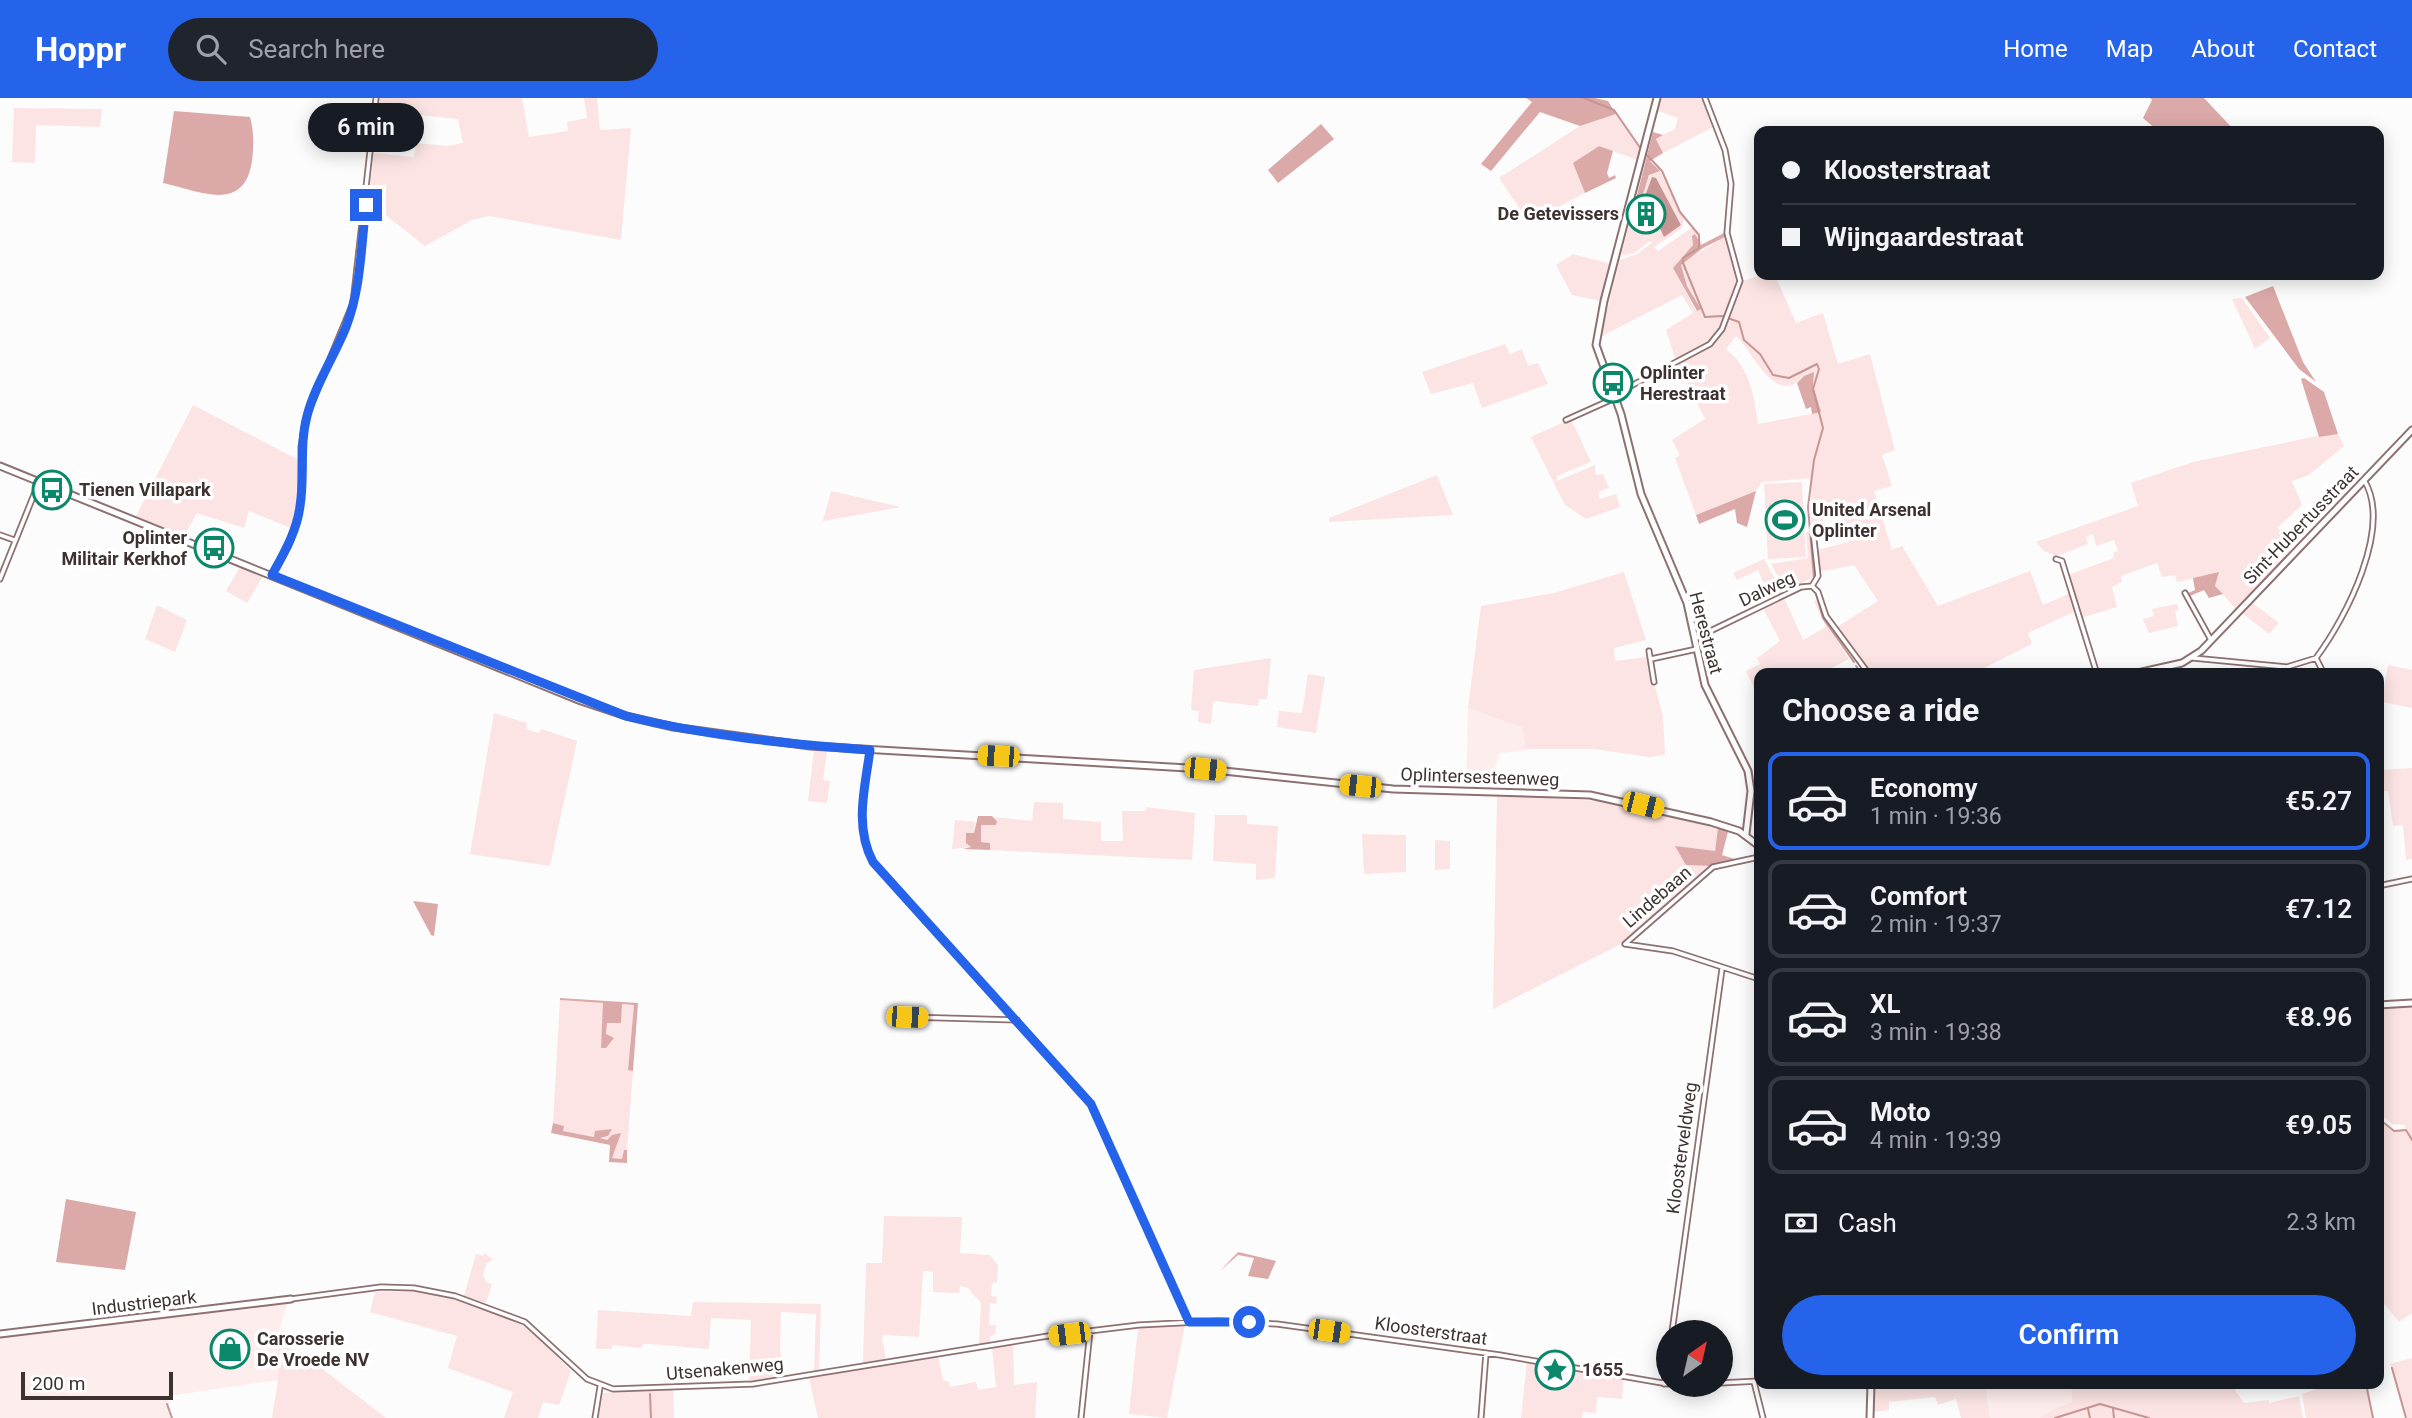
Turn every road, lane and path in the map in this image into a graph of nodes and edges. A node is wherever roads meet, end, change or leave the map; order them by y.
1 (376, 98) edge
2 (1657, 98) edge
3 (1705, 98) edge
4 (1614, 396) junction
5 (1566, 420) dead end
6 (2412, 430) edge
7 (0, 466) edge
8 (2364, 480) junction
9 (39, 482) junction
10 (1813, 531) dead end
11 (0, 535) edge
12 (15, 541) junction
13 (2056, 559) dead end
14 (272, 575) junction
15 (0, 579) edge
16 (1812, 586) junction
17 (2185, 593) dead end
18 (1696, 638) junction
19 (2211, 640) junction
20 (1697, 649) junction
21 (1649, 651) dead end
22 (2193, 657) junction
23 (2316, 658) junction
24 (1651, 659) junction
25 (1865, 668) edge
26 (2095, 668) edge
27 (2160, 668) edge
28 (2321, 668) edge
29 (1654, 682) dead end
30 (870, 750) junction
31 (1745, 834) junction
32 (1754, 842) edge
33 (1754, 858) edge
34 (2412, 879) edge
35 (2384, 885) edge
36 (1722, 969) junction
37 (1754, 978) edge
38 (2412, 1003) edge
39 (2384, 1004) edge
40 (907, 1017) dead end
41 (1017, 1020) junction
42 (291, 1299) joint
43 (1673, 1320) edge
44 (1189, 1322) junction
45 (1090, 1331) junction
46 (0, 1334) edge
47 (1486, 1353) junction
48 (1656, 1382) edge
49 (1754, 1382) edge
50 (1733, 1383) edge
51 (600, 1387) junction
52 (1757, 1389) edge
53 (1871, 1389) edge
54 (595, 1418) edge
55 (1081, 1418) edge
56 (1481, 1418) edge
57 (1763, 1418) edge
58 (1870, 1418) edge

1 - 14 street
2 - 4 street, Herestraat
3 - 4 street
4 - 5 street
4 - 18 street, Herestraat
6 - 8 street, Sint-Hubertusstraat
7 - 9 street, Oplintersesteenweg
8 - 19 street, Sint-Hubertusstraat
8 - 23 street
9 - 12 street
9 - 14 street, Oplintersesteenweg
10 - 16 street, Dalweg
11 - 12 street
12 - 15 street
13 - 26 street
14 - 30 street, Oplintersesteenweg
16 - 18 street, Dalweg
16 - 25 street, Dalweg
17 - 19 street
18 - 20 street, Herestraat
19 - 22 street, Sint-Hubertusstraat
20 - 24 street
20 - 31 street, Herestraat
21 - 24 street
22 - 23 street
22 - 27 street, Sint-Hubertusstraat
23 - 28 street
24 - 29 street
30 - 31 street, Oplintersesteenweg
30 - 41 street
31 - 32 street
33 - 36 street, Lindebaan
34 - 35 street
36 - 37 street, Lindebaan
36 - 43 street, Kloosterveldweg
38 - 39 street
40 - 41 street
41 - 44 street
42 - 46 street, Industriepark
42 - 51 street
44 - 45 street, Utsenakenweg
44 - 47 street, Kloosterstraat
45 - 51 street, Utsenakenweg
45 - 55 street
47 - 48 street, Kloosterstraat
47 - 56 street
49 - 50 street
51 - 54 street
52 - 57 street
53 - 58 street

